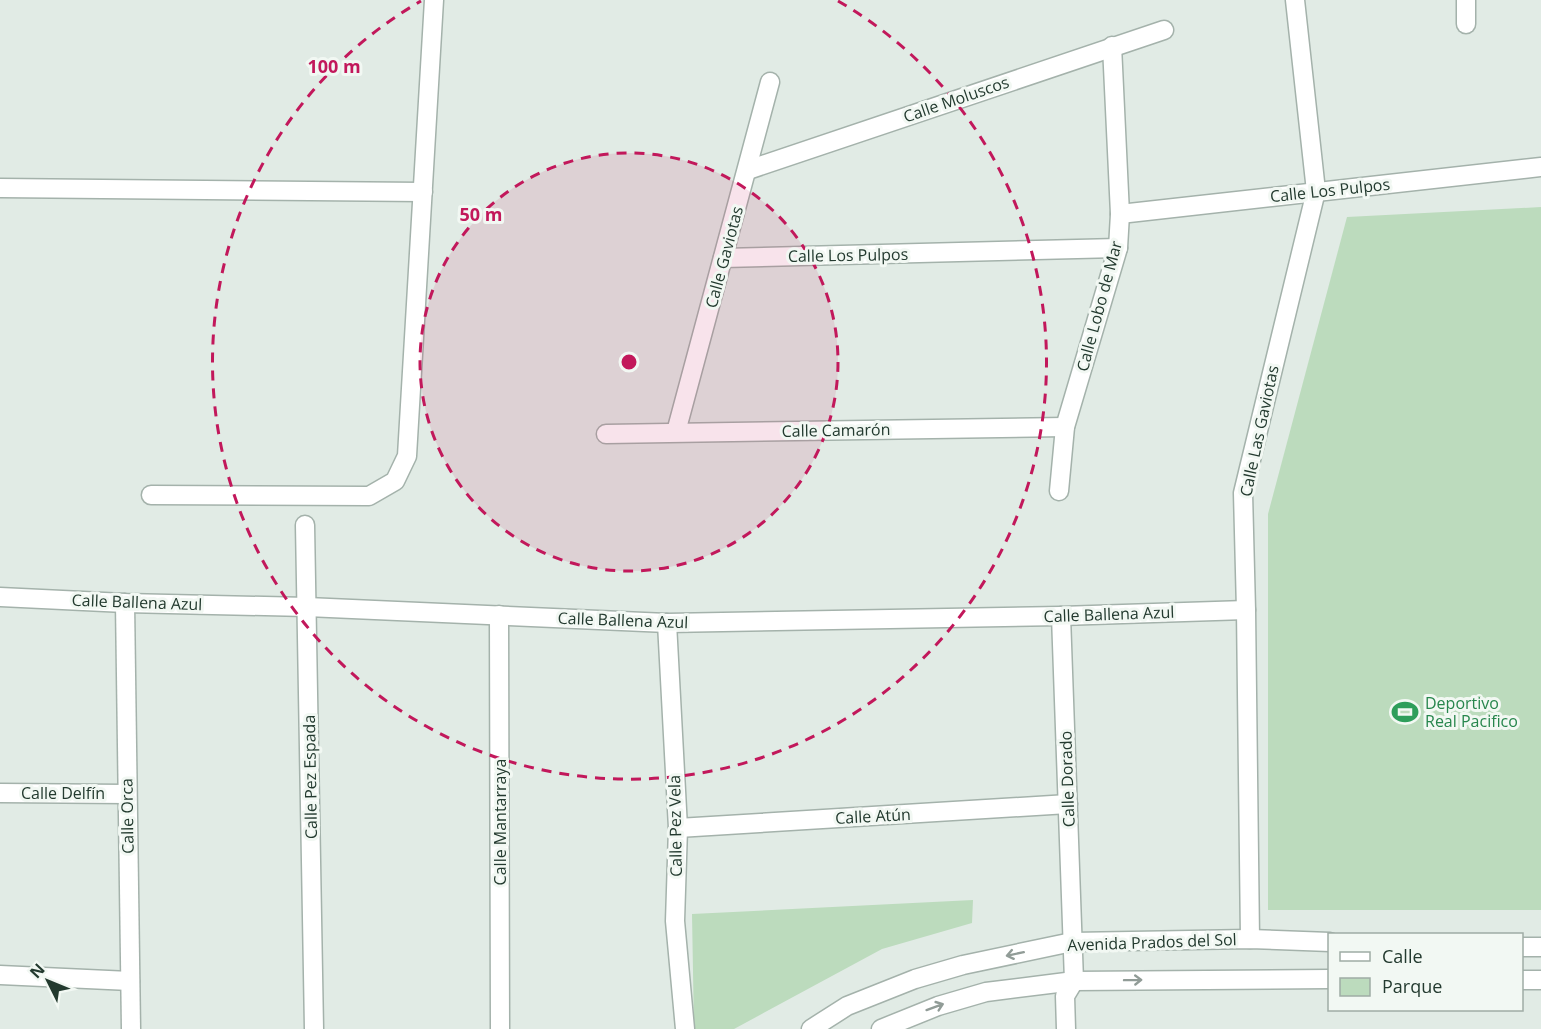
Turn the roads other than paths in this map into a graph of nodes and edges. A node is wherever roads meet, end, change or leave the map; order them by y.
1 (434, 0) edge
2 (1297, 0) edge
3 (1466, 0) edge
4 (1467, 24) dead end
5 (1164, 30) dead end
6 (1113, 46) junction
7 (770, 82) dead end
8 (1541, 167) edge
9 (748, 170) junction
10 (0, 188) edge
11 (1316, 191) junction
12 (423, 192) junction
13 (1120, 214) junction
14 (1118, 248) junction
15 (723, 258) junction
16 (1065, 427) junction
17 (676, 432) junction
18 (606, 434) dead end
19 (1059, 491) dead end
20 (151, 495) dead end
21 (305, 525) dead end
22 (0, 597) edge
23 (125, 603) junction
24 (307, 607) junction
25 (1246, 610) junction
26 (499, 615) junction
27 (1061, 616) junction
28 (668, 623) junction
29 (0, 793) edge
30 (127, 794) junction
31 (1068, 804) junction
32 (678, 828) junction
33 (1250, 939) junction
34 (1072, 942) junction
35 (1328, 942) edge
36 (1523, 947) edge
37 (1541, 947) edge
38 (0, 975) edge
39 (1328, 979) edge
40 (1523, 980) edge
41 (1541, 980) edge
42 (130, 981) junction
43 (1074, 981) junction
44 (131, 1029) edge
45 (314, 1029) edge
46 (500, 1029) edge
47 (685, 1029) edge
48 (811, 1029) edge
49 (881, 1029) edge
50 (1066, 1029) edge

1 - 12 street
2 - 11 street, Calle Las Gaviotas
3 - 4 street
5 - 6 street, Calle Moluscos
6 - 9 street, Calle Moluscos
6 - 13 street, Calle Lobo de Mar
7 - 9 street, Calle Gaviotas
8 - 11 street, Calle Los Pulpos
9 - 15 street, Calle Gaviotas
10 - 12 street
11 - 13 street, Calle Los Pulpos
11 - 25 street, Calle Las Gaviotas
12 - 20 street
13 - 14 street, Calle Lobo de Mar
14 - 15 street, Calle Los Pulpos
14 - 16 street, Calle Lobo de Mar
15 - 17 street, Calle Gaviotas
16 - 17 street, Calle Camarón
16 - 19 street, Calle Lobo de Mar
17 - 18 street, Calle Camarón
21 - 24 street, Calle Pez Espada
22 - 23 street, Calle Ballena Azul
23 - 24 street, Calle Ballena Azul
23 - 30 street, Calle Orca
24 - 26 street, Calle Ballena Azul
24 - 45 street, Calle Pez Espada
25 - 27 street, Calle Ballena Azul
25 - 33 street, Calle Las Gaviotas
26 - 28 street, Calle Ballena Azul
26 - 46 street, Calle Mantarraya
27 - 28 street, Calle Ballena Azul
27 - 31 street, Calle Dorado
28 - 32 street, Calle Pez Vela
29 - 30 street, Calle Delfín
30 - 42 street, Calle Orca
31 - 32 street, Calle Atún
31 - 34 street, Calle Dorado
32 - 47 street, Calle Pez Vela
33 - 34 street, Avenida Prados del Sol
33 - 35 street, Avenida Prados del Sol
34 - 43 street, Calle Dorado
34 -> 48 street, Avenida Prados del Sol
36 - 37 street
38 - 42 street
43 -> 39 street
40 - 41 street
42 - 44 street, Calle Orca
49 -> 43 street
43 - 50 street

